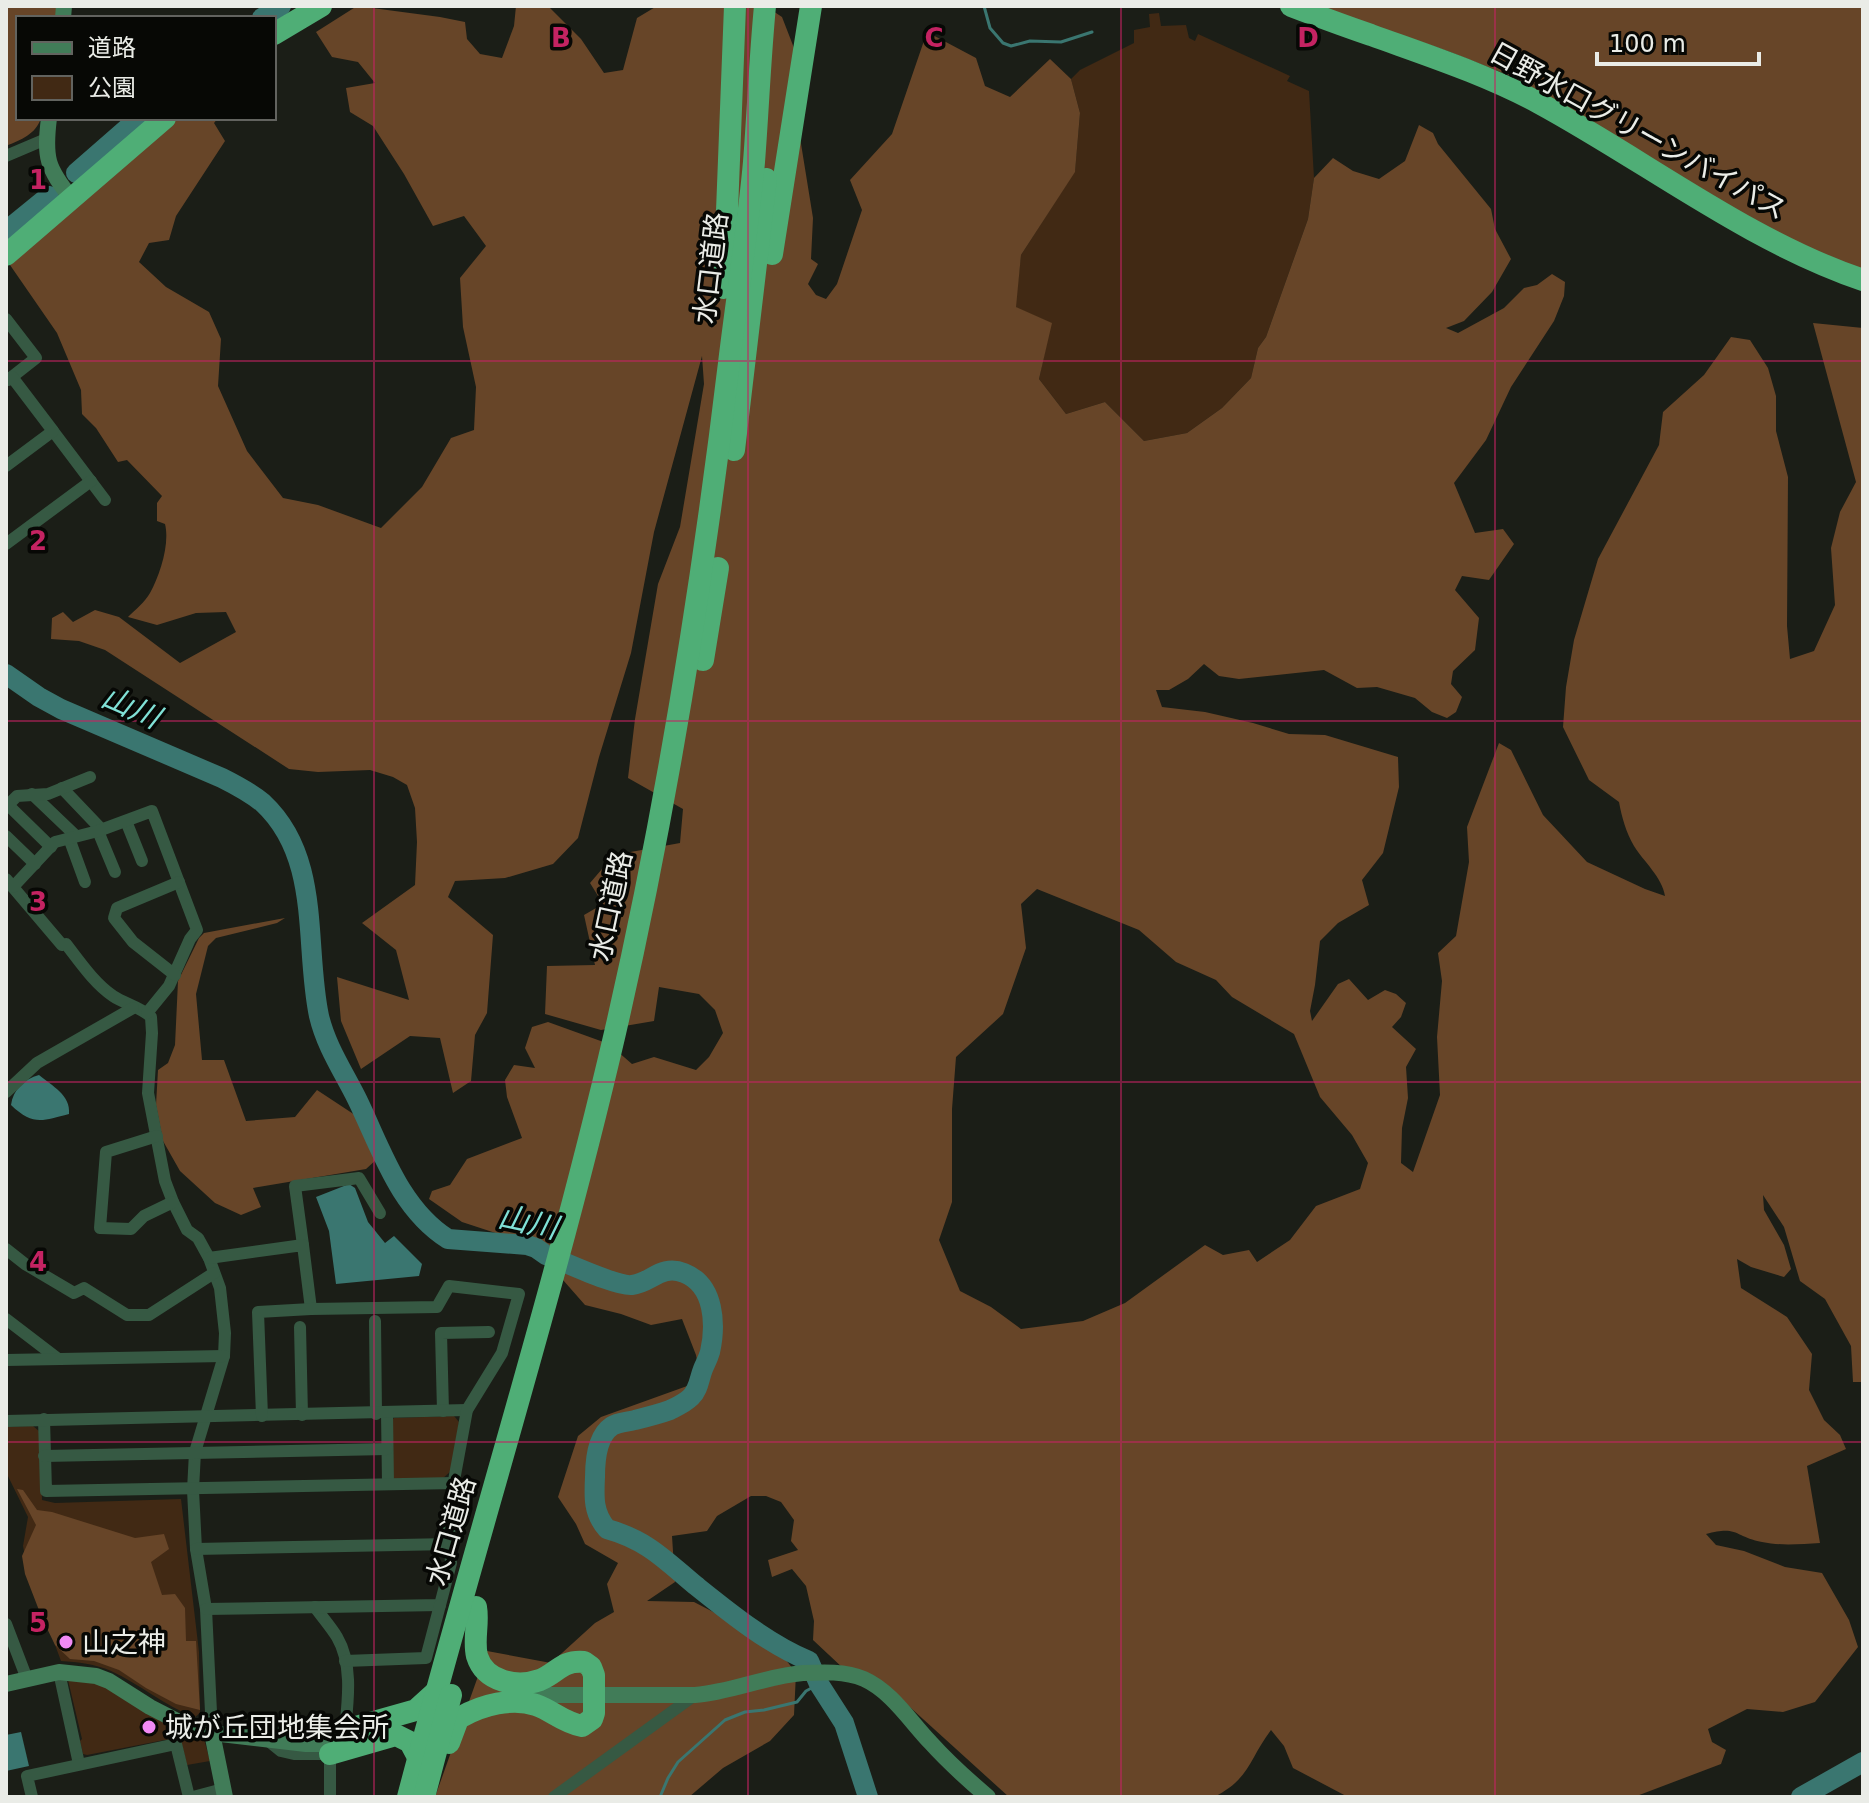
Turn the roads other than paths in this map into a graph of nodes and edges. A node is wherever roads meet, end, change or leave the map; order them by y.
1 (321, 6) edge
2 (735, 6) edge
3 (765, 6) edge
4 (780, 6) edge
5 (811, 6) edge
6 (1291, 6) edge
7 (276, 33) edge
8 (49, 120) edge
9 (162, 120) edge
10 (46, 139) junction
11 (6, 156) edge
12 (72, 199) junction
13 (6, 255) edge
14 (1863, 280) edge
15 (6, 319) edge
16 (9, 379) edge
17 (741, 396) junction
18 (53, 431) junction
19 (720, 436) junction
20 (6, 466) edge
21 (91, 481) junction
22 (105, 500) dead end
23 (6, 544) edge
24 (90, 777) dead end
25 (62, 788) junction
26 (32, 794) junction
27 (7, 806) edge
28 (126, 821) junction
29 (100, 831) junction
30 (6, 836) edge
31 (73, 837) junction
32 (51, 847) junction
33 (142, 861) dead end
34 (35, 864) junction
35 (115, 872) dead end
36 (85, 882) dead end
37 (179, 882) junction
38 (10, 883) edge
39 (175, 975) junction
40 (133, 1008) junction
41 (147, 1013) junction
42 (6, 1092) edge
43 (157, 1136) junction
44 (173, 1202) junction
45 (380, 1213) dead end
46 (570, 1239) junction
47 (303, 1245) junction
48 (6, 1249) edge
49 (209, 1258) junction
50 (214, 1273) junction
51 (558, 1286) junction
52 (311, 1309) junction
53 (6, 1319) edge
54 (375, 1321) dead end
55 (300, 1327) dead end
56 (489, 1332) dead end
57 (224, 1356) junction
58 (57, 1358) junction
59 (6, 1360) edge
60 (467, 1410) junction
61 (443, 1411) junction
62 (382, 1414) junction
63 (302, 1415) junction
64 (262, 1416) junction
65 (205, 1417) junction
66 (44, 1419) junction
67 (6, 1421) edge
68 (387, 1449) junction
69 (195, 1452) junction
70 (44, 1456) junction
71 (454, 1483) junction
72 (388, 1484) junction
73 (193, 1490) junction
74 (451, 1544) junction
75 (196, 1549) junction
76 (440, 1605) junction
77 (315, 1607) junction
78 (476, 1607) junction
79 (206, 1609) junction
80 (6, 1624) edge
81 (345, 1661) junction
82 (59, 1672) junction
83 (27, 1679) junction
84 (6, 1684) edge
85 (437, 1691) junction
86 (594, 1694) junction
87 (695, 1695) junction
88 (462, 1705) dead end
89 (421, 1718) dead end
90 (345, 1730) junction
91 (212, 1733) junction
92 (265, 1738) junction
93 (330, 1754) junction
94 (418, 1757) junction
95 (79, 1764) junction
96 (224, 1793) edge
97 (419, 1796) edge
98 (32, 1797) edge
99 (191, 1797) edge
100 (330, 1797) edge
101 (554, 1797) edge
102 (988, 1797) edge

1 - 7 highway
2 - 19 highway
3 - 19 highway, 水口道路
4 - 17 highway, 水口道路
5 - 17 highway
6 - 14 highway, 日野水口グリーンバイパス
8 - 10 street
9 - 12 highway
10 - 11 street
10 - 12 street
12 - 13 highway
15 - 16 street
16 - 18 street
17 - 46 highway, 水口道路
18 - 20 street
18 - 21 street
19 - 46 highway, 水口道路
21 - 22 street
21 - 23 street
24 - 25 street
25 - 26 street
25 - 29 street
26 - 27 street
26 - 31 street
27 - 32 street
28 - 29 street
28 - 33 street
28 - 37 street
29 - 31 street
29 - 35 street
30 - 34 street
31 - 32 street
31 - 36 street
32 - 34 street
34 - 38 street
37 - 39 street
37 - 39 street
38 - 40 street
39 - 41 street
40 - 41 street
40 - 42 street
41 - 43 street
43 - 44 street
43 - 44 street
44 - 49 street
45 - 47 street
46 - 51 highway, 水口道路
47 - 49 street
47 - 52 street
48 - 50 street
49 - 50 street
50 - 57 street
51 - 78 highway, 水口道路
51 - 85 highway, 水口道路
52 - 60 street
52 - 64 street
53 - 58 street
54 - 62 street
55 - 63 street
56 - 61 street
57 - 58 street
57 - 65 street
58 - 59 street
60 - 61 street
60 - 71 street
61 - 62 street
62 - 63 street
62 - 68 street
63 - 64 street
64 - 65 street
65 - 66 street
65 - 69 street
66 - 67 street
66 - 70 street
68 - 69 street
68 - 72 street
69 - 70 street
69 - 73 street
70 - 73 street
71 - 72 street
71 - 74 street
72 - 73 street
73 - 75 street
74 - 75 street
74 - 76 street
75 - 79 street
76 - 77 street
76 - 81 street
77 - 79 street
77 - 81 street
78 - 86 highway
78 - 97 highway, 水口道路
79 - 91 street
80 - 83 street
81 - 90 street
82 - 83 street
82 - 91 street
82 - 95 street
83 - 84 street
85 - 90 highway
85 - 94 highway, 水口道路
86 - 87 street
86 - 88 street
86 - 97 highway
87 - 101 street
87 - 102 street
89 - 92 street
90 - 92 street
91 - 92 street
91 - 96 street
92 - 93 street
93 - 94 highway
93 - 100 street
94 - 97 highway, 水口道路
95 - 98 street
95 - 99 street
96 - 99 street

